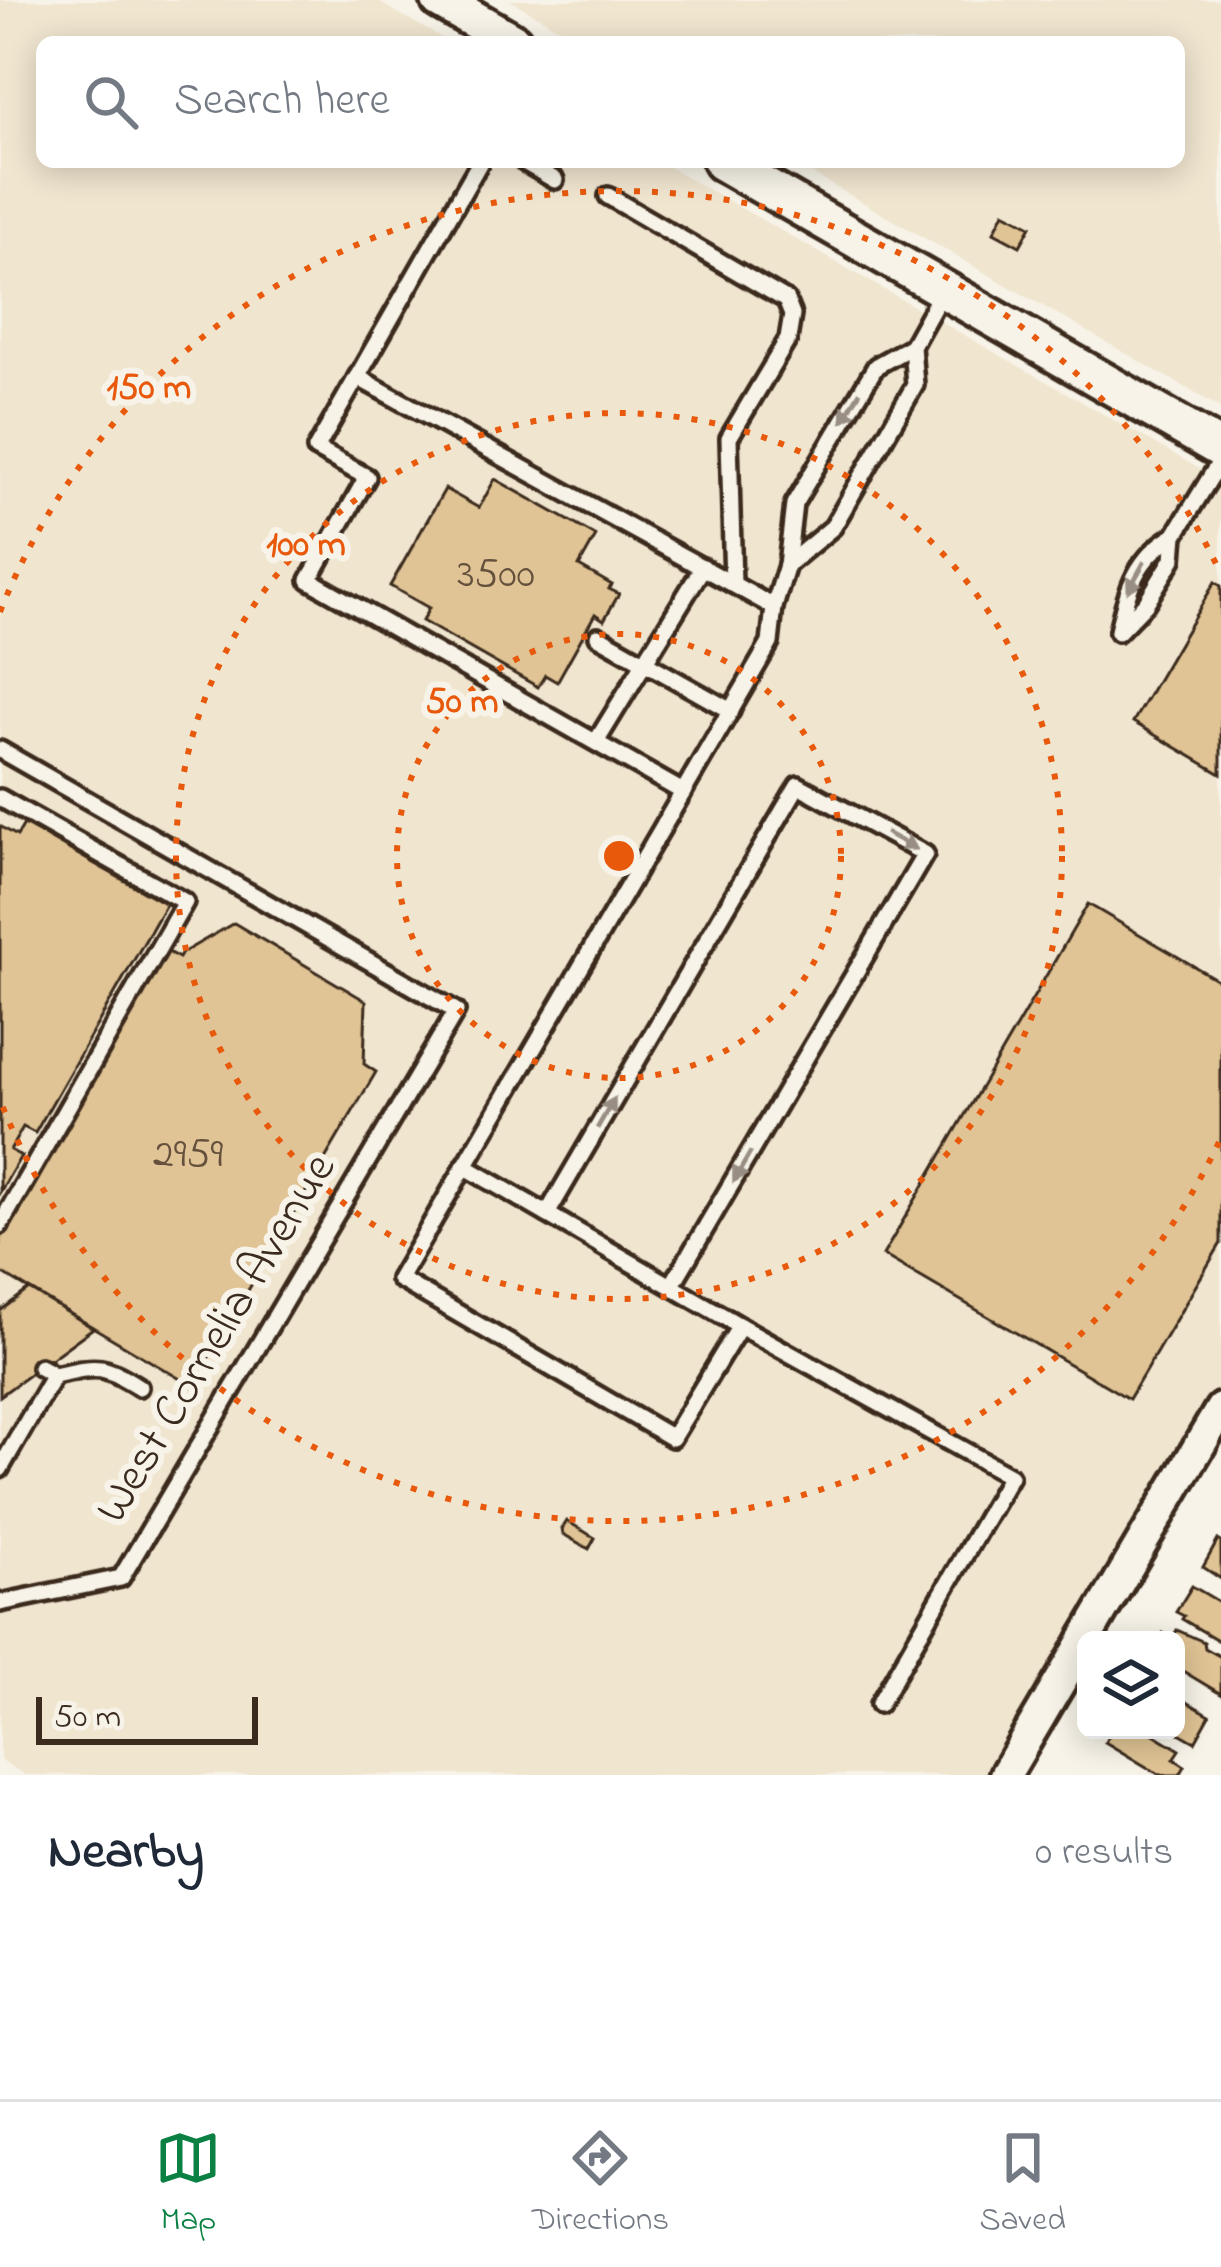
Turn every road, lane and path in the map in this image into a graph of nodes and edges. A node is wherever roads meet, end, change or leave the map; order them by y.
1 (440, 0) edge
2 (503, 36) edge
3 (477, 168) edge
4 (534, 168) edge
5 (732, 168) edge
6 (555, 180) dead end
7 (608, 196) dead end
8 (943, 289) junction
9 (912, 346) junction
10 (357, 377) junction
11 (1221, 448) edge
12 (1221, 460) edge
13 (1175, 535) junction
14 (788, 565) junction
15 (703, 567) junction
16 (733, 584) junction
17 (774, 607) junction
18 (598, 636) dead end
19 (645, 662) junction
20 (731, 711) junction
21 (596, 742) junction
22 (0, 750) edge
23 (683, 792) junction
24 (0, 799) edge
25 (464, 1166) junction
26 (547, 1214) junction
27 (0, 1226) edge
28 (672, 1285) junction
29 (740, 1326) junction
30 (139, 1387) dead end
31 (1221, 1409) edge
32 (0, 1469) edge
33 (0, 1604) edge
34 (879, 1704) dead end
35 (1005, 1775) edge

1 - 2 street
3 - 10 lane
4 - 6 lane
5 - 8 street
7 - 16 lane
8 - 9 lane
8 - 11 street
9 - 14 lane
9 -> 14 lane
10 - 15 lane
10 - 21 lane
12 - 13 lane
13 -> 13 lane
14 - 17 lane
15 - 16 lane
15 - 19 lane
16 - 17 lane
17 - 20 lane
18 - 19 lane
19 - 20 lane
19 - 21 lane
20 - 23 lane
21 - 23 lane
22 - 33 lane, West Cornelia Avenue
23 - 25 lane
24 - 27 lane
25 - 26 lane
25 - 29 lane
26 - 28 lane
26 -> 28 lane
28 - 29 lane
29 - 34 lane
30 - 32 lane
31 - 35 street

